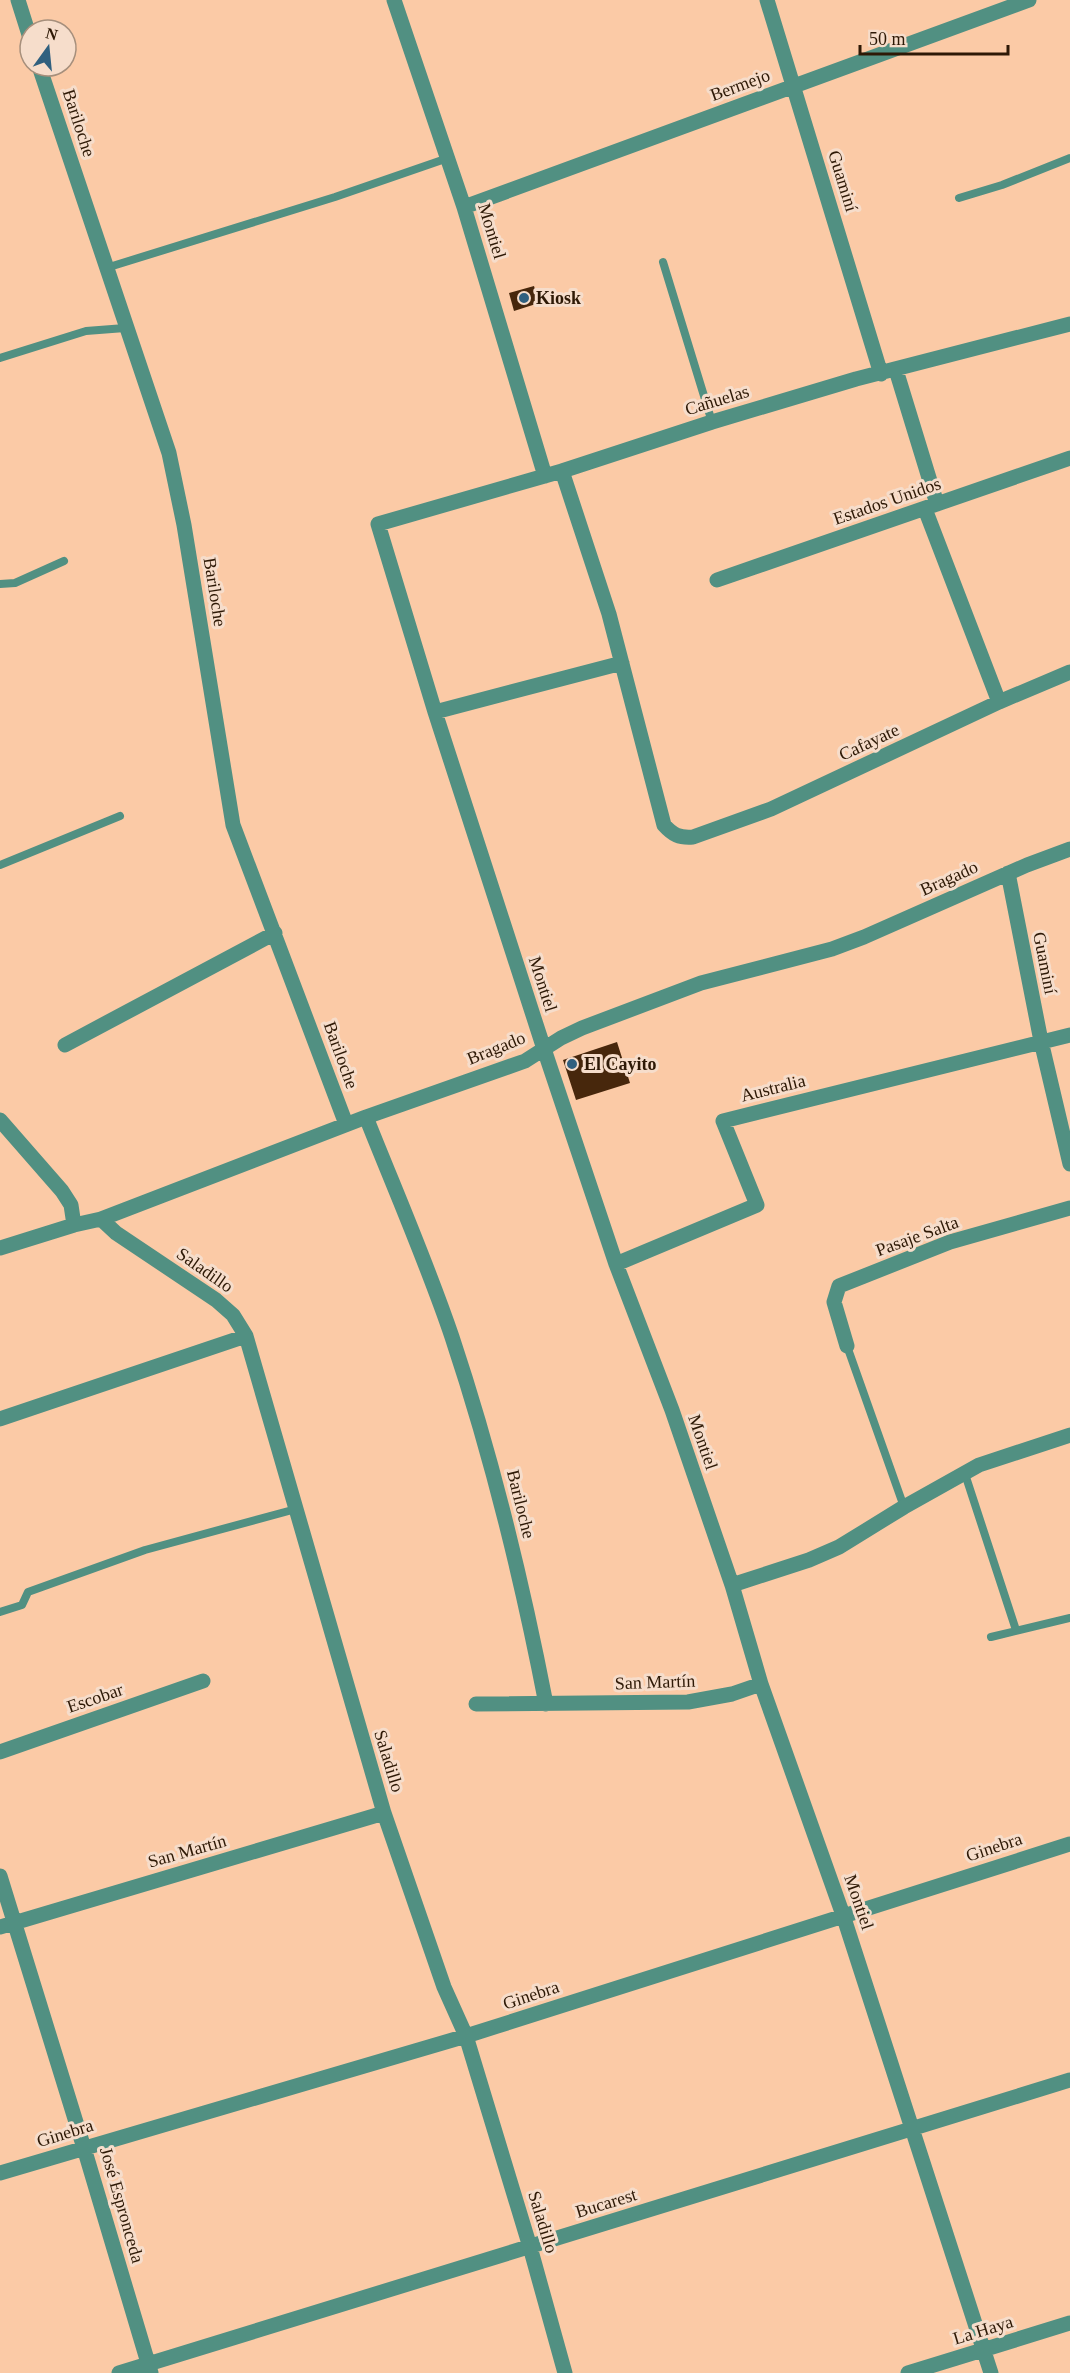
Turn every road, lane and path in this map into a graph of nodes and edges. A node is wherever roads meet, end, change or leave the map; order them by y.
1 (18, 0) edge
2 (394, 0) edge
3 (768, 0) edge
4 (1029, 0) edge
5 (24, 18) edge
6 (43, 78) edge
7 (794, 87) junction
8 (447, 158) junction
9 (1070, 158) edge
10 (959, 198) dead end
11 (464, 207) junction
12 (663, 262) dead end
13 (106, 268) junction
14 (1070, 324) edge
15 (125, 328) junction
16 (0, 358) edge
17 (889, 372) junction
18 (712, 422) junction
19 (1070, 458) edge
20 (562, 471) junction
21 (544, 476) junction
22 (931, 507) junction
23 (378, 524) joint
24 (64, 561) dead end
25 (717, 580) dead end
26 (0, 584) edge
27 (622, 663) junction
28 (1070, 672) edge
29 (999, 702) junction
30 (435, 712) junction
31 (120, 816) dead end
32 (1070, 849) edge
33 (0, 865) edge
34 (1008, 873) junction
35 (275, 933) junction
36 (1070, 1035) edge
37 (1041, 1041) junction
38 (65, 1045) dead end
39 (544, 1049) junction
40 (366, 1117) junction
41 (0, 1120) edge
42 (346, 1124) junction
43 (1070, 1164) edge
44 (1070, 1208) edge
45 (101, 1219) junction
46 (74, 1225) junction
47 (0, 1248) edge
48 (616, 1264) junction
49 (246, 1336) junction
50 (847, 1346) joint
51 (0, 1419) edge
52 (1070, 1435) edge
53 (965, 1474) junction
54 (904, 1507) junction
55 (296, 1509) junction
56 (732, 1585) junction
57 (0, 1612) edge
58 (1070, 1618) edge
59 (1016, 1630) junction
60 (991, 1637) dead end
61 (203, 1681) dead end
62 (761, 1684) junction
63 (476, 1704) dead end
64 (546, 1704) junction
65 (0, 1752) edge
66 (384, 1813) junction
67 (1070, 1844) edge
68 (0, 1876) edge
69 (843, 1916) junction
70 (15, 1922) junction
71 (0, 1927) edge
72 (466, 2036) junction
73 (1070, 2080) edge
74 (912, 2128) junction
75 (84, 2148) junction
76 (0, 2173) edge
77 (530, 2247) junction
78 (1070, 2323) edge
79 (985, 2350) junction
80 (149, 2368) edge
81 (118, 2373) edge
82 (565, 2373) edge
83 (908, 2373) edge
84 (992, 2373) edge

1 - 5 street
2 - 8 street, Montiel
3 - 7 street, Guaminí
4 - 7 street, Bermejo
6 - 13 street, Bariloche
7 - 11 street, Bermejo
7 - 17 street, Guaminí
8 - 11 street, Montiel
8 - 13 lane
9 - 10 lane
11 - 21 street, Montiel
12 - 18 lane
13 - 15 street, Bariloche
14 - 17 street, Cañuelas
15 - 16 lane
15 - 35 street, Bariloche
17 - 18 street, Cañuelas
17 - 22 street, Guaminí
18 - 20 street, Cañuelas
19 - 22 street, Estados Unidos
20 - 21 street, Cañuelas
20 - 27 street
21 - 23 street, Cañuelas
22 - 25 street, Estados Unidos
22 - 29 street, Guaminí
23 - 30 street, Montiel
24 - 26 lane
27 - 29 street, Cafayate
27 - 30 street
28 - 29 street, Cafayate
30 - 39 street, Montiel
31 - 33 lane
32 - 34 street, Bragado
34 - 37 street, Guaminí
34 - 39 street, Bragado
35 - 38 street
35 - 42 street, Bariloche
36 - 37 street, Australia
37 - 43 street, Guaminí
37 - 48 street, Australia
39 - 40 street, Bragado
39 - 48 street, Montiel
40 - 42 street, Bragado
40 - 64 street, Bariloche
41 - 46 street
42 - 45 street, Bragado
44 - 50 street, Pasaje Salta
45 - 46 street, Bragado
45 - 49 street, Saladillo
46 - 47 street, Bragado
48 - 56 street, Montiel
49 - 51 street
49 - 55 street, Saladillo
50 - 54 lane
52 - 53 street
53 - 54 street
53 - 59 lane
54 - 56 street
55 - 57 lane
55 - 66 street, Saladillo
56 - 62 street, Montiel
58 - 59 lane
59 - 60 lane
61 - 65 street, Escobar
62 - 64 street, San Martín
62 - 69 street, Montiel
63 - 64 street, San Martín
66 - 70 street, San Martín
66 - 72 street, Saladillo
67 - 69 street, Ginebra
68 - 70 street, José Espronceda
69 - 72 street, Ginebra
69 - 74 street, Montiel
70 - 71 street, San Martín
70 - 75 street, José Espronceda
72 - 75 street, Ginebra
72 - 77 street, Saladillo
73 - 74 street, Bucarest
74 - 77 street, Bucarest
74 - 79 street, Montiel
75 - 76 street, Ginebra
75 - 80 street, José Espronceda
77 - 80 street, Bucarest
77 - 82 street, Saladillo
78 - 79 street, La Haya
79 - 83 street, La Haya
79 - 84 street, Montiel
80 - 81 street, Bucarest

